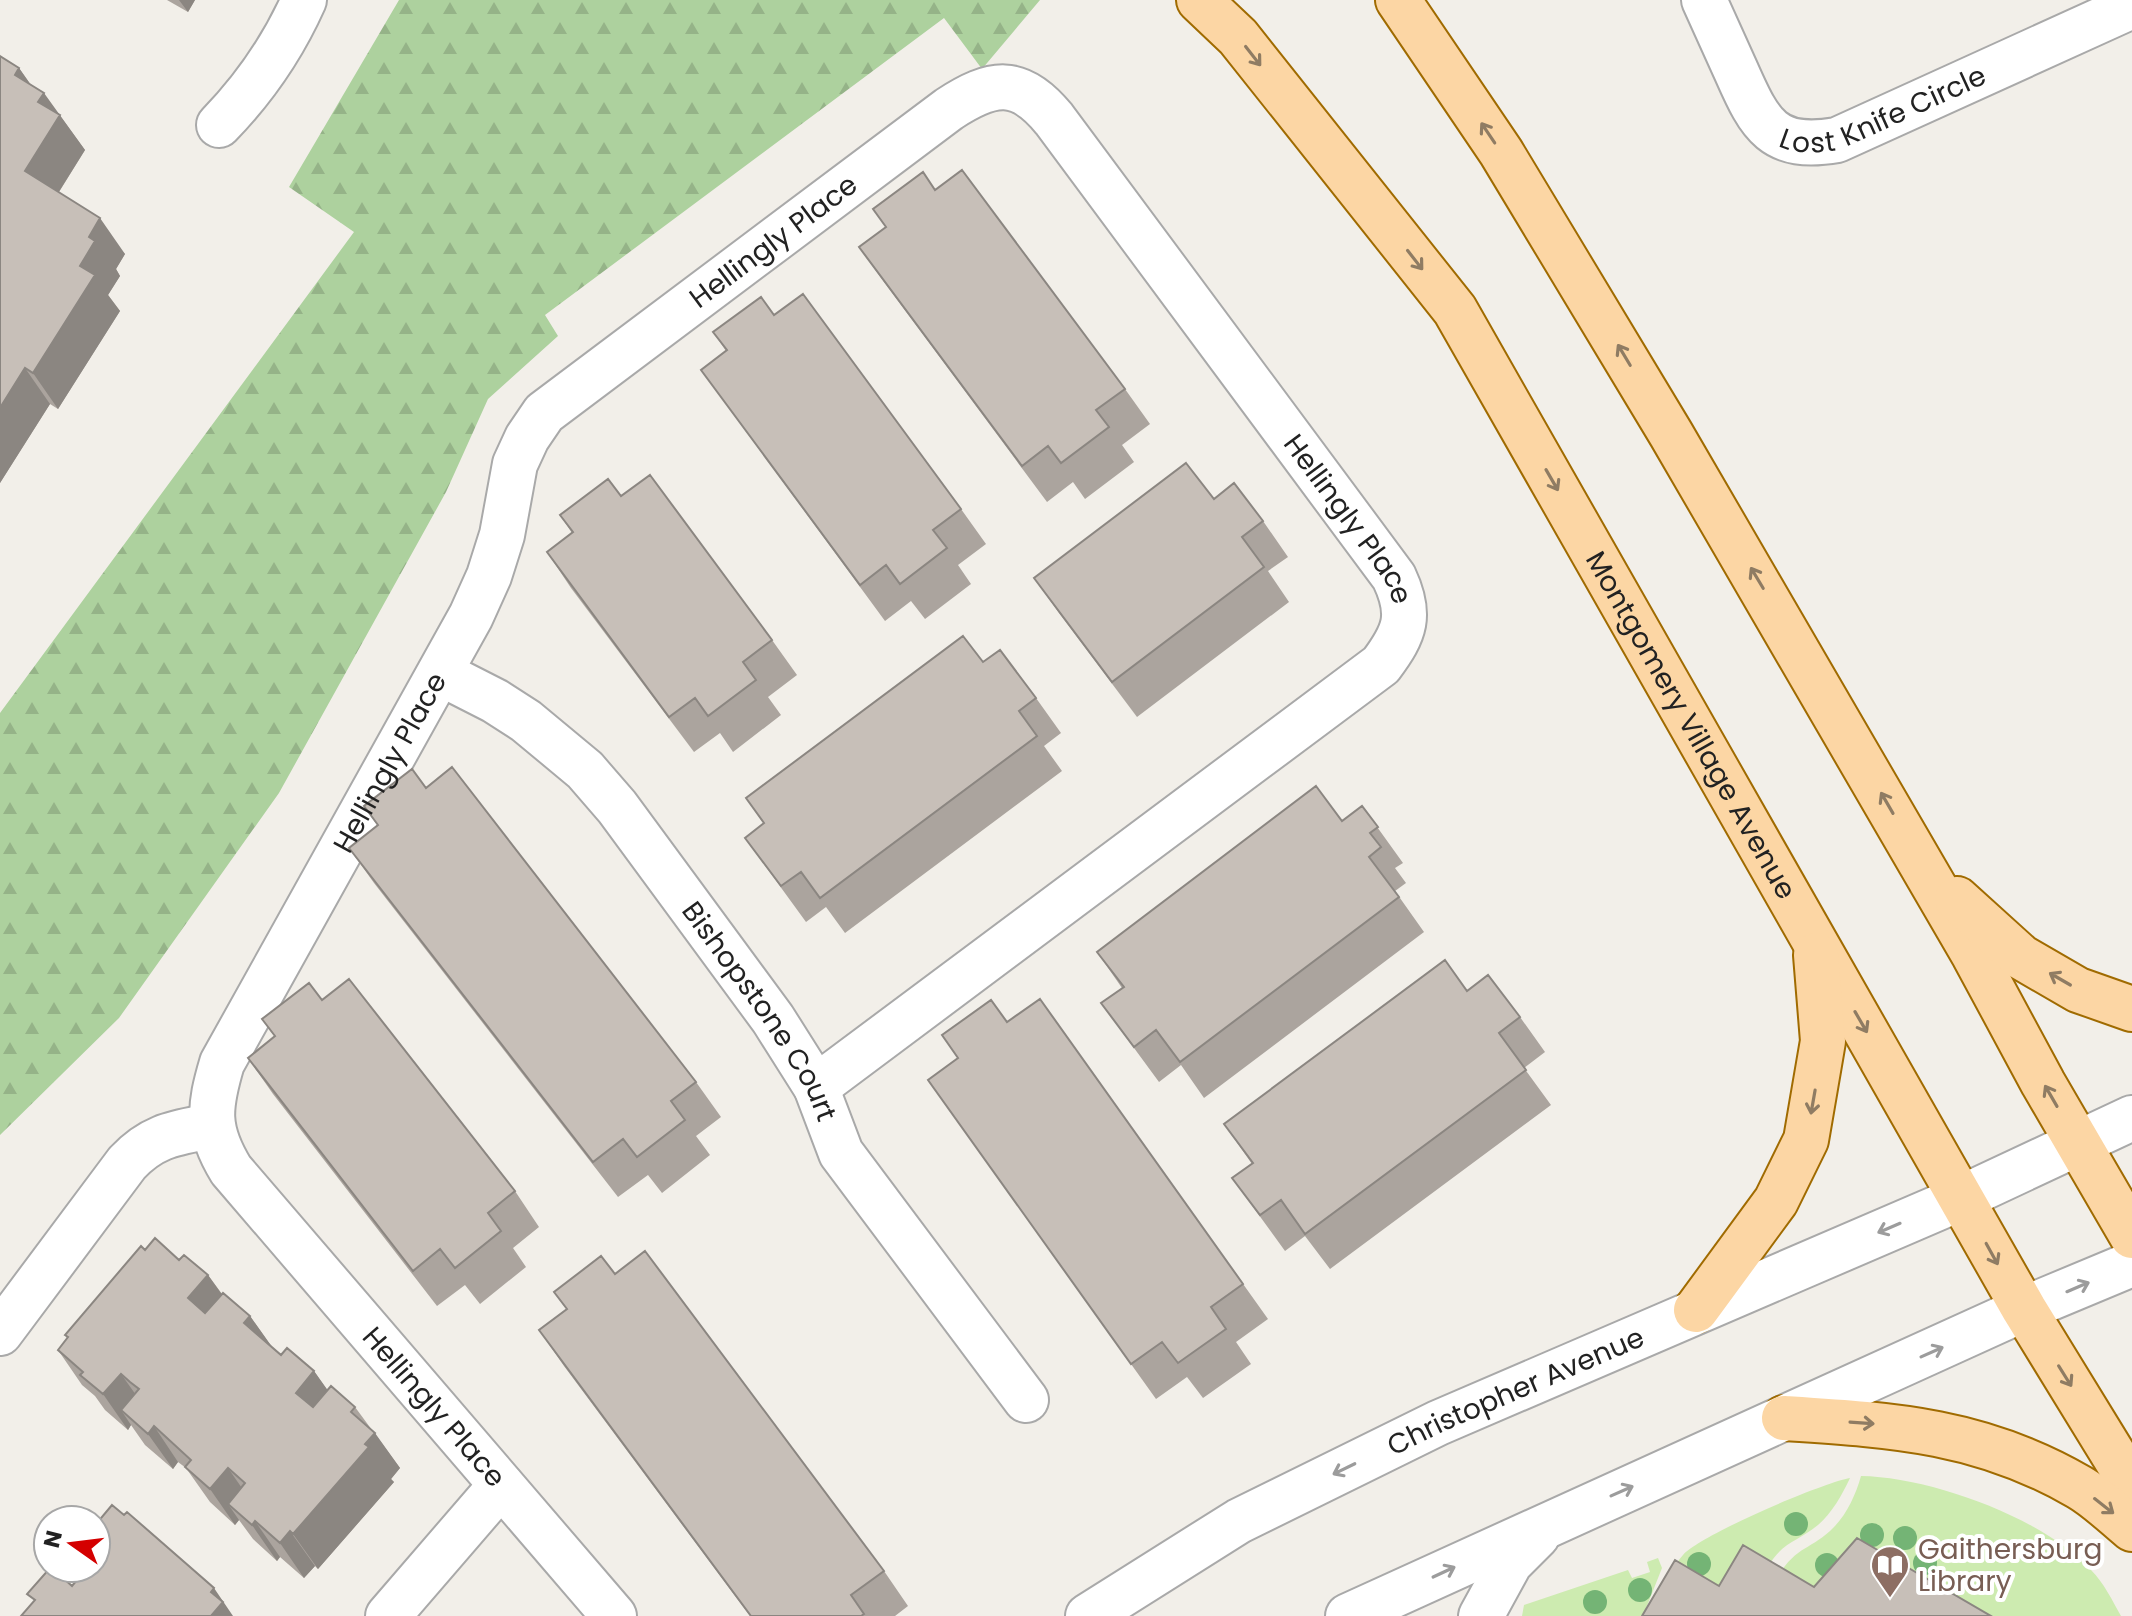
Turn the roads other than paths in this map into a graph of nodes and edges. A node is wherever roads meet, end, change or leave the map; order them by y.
1 (304, 0) edge
2 (1199, 0) edge
3 (1398, 0) edge
4 (1704, 0) edge
5 (2132, 6) edge
6 (219, 125) dead end
7 (440, 673) junction
8 (1926, 871) junction
9 (1815, 941) junction
10 (2132, 1009) edge
11 (816, 1087) junction
12 (2132, 1118) edge
13 (211, 1126) junction
14 (2078, 1143) junction
15 (1961, 1198) junction
16 (2132, 1236) edge
17 (2132, 1264) edge
18 (2024, 1309) junction
19 (1696, 1310) junction
20 (0, 1333) edge
21 (1026, 1400) dead end
22 (1784, 1418) junction
23 (501, 1485) junction
24 (2132, 1485) edge
25 (1551, 1523) junction
26 (2132, 1529) edge
27 (1380, 1611) edge
28 (388, 1616) edge
29 (614, 1616) edge
30 (1088, 1616) edge
31 (1481, 1616) edge

1 - 6 street
2 -> 9 main road, Montgomery Village Avenue
8 -> 3 main road
4 - 5 street, Lost Knife Circle
7 - 11 street, Bishopstone Court
7 - 11 street, Hellingly Place
7 - 13 street, Hellingly Place
10 -> 8 main road
14 -> 8 main road
9 -> 15 main road, Montgomery Village Avenue
9 -> 19 main road
11 - 21 street, Bishopstone Court
12 - 14 street, Christopher Avenue
13 - 20 street
13 - 23 street, Hellingly Place
14 - 15 street, Christopher Avenue
14 - 16 main road
15 -> 18 main road, Montgomery Village Avenue
15 -> 19 street, Christopher Avenue
18 -> 17 street
22 -> 18 street
18 -> 24 main road, Montgomery Village Avenue
19 -> 30 street, Christopher Avenue
25 -> 22 street
22 -> 26 main road
23 - 28 street
23 - 29 street, Hellingly Place
27 -> 25 street
25 - 31 street

